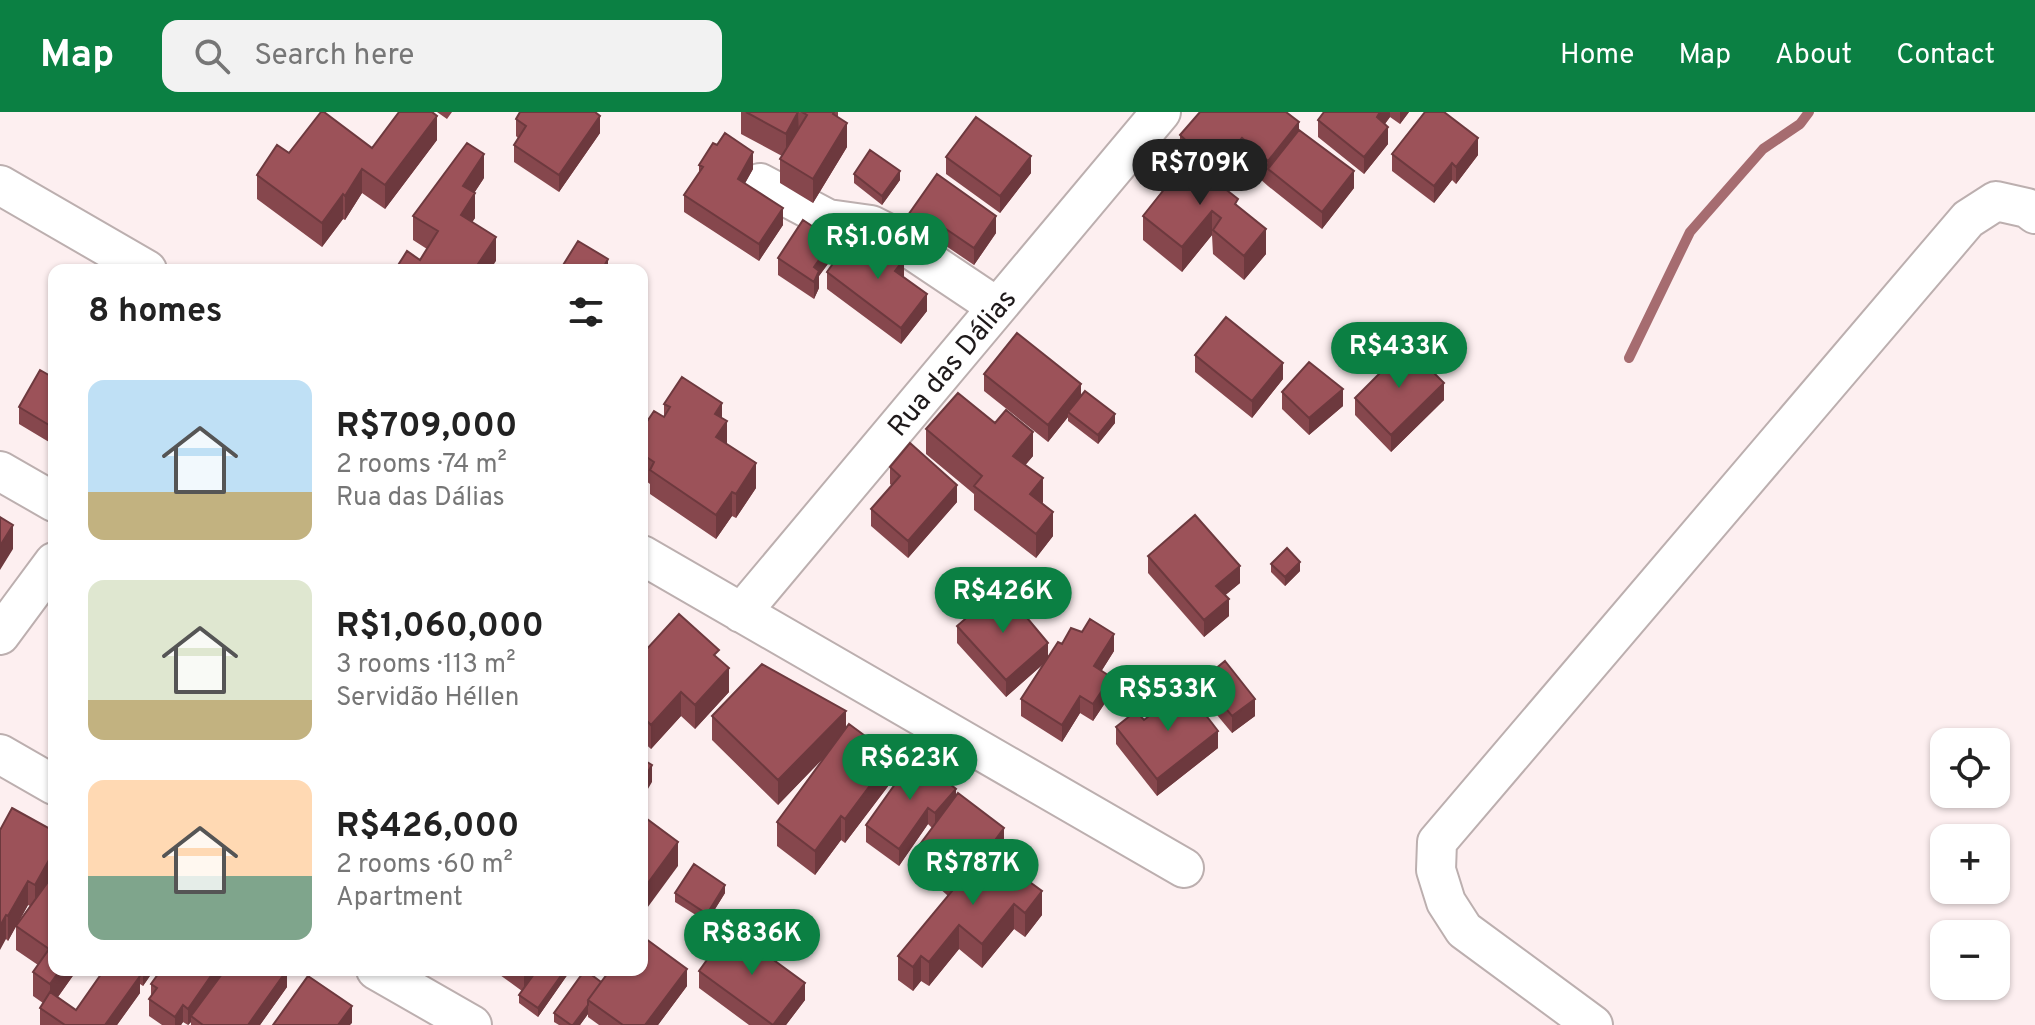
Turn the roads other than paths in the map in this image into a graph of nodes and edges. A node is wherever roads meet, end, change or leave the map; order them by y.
1 (1161, 112) edge
2 (760, 183) dead end
3 (0, 185) edge
4 (2035, 214) edge
5 (137, 264) edge
6 (997, 307) junction
7 (0, 471) edge
8 (48, 499) edge
9 (648, 559) edge
10 (48, 570) edge
11 (741, 613) junction
12 (0, 635) edge
13 (0, 754) edge
14 (48, 782) edge
15 (1184, 868) dead end
16 (386, 976) edge
17 (472, 1025) edge
18 (1593, 1025) edge

1 - 6 street, Rua das Dálias
2 - 6 street
3 - 5 street
4 - 18 street
6 - 11 street, Rua das Dálias
7 - 8 street
9 - 11 street
10 - 12 street
11 - 15 street
13 - 14 street
16 - 17 street

